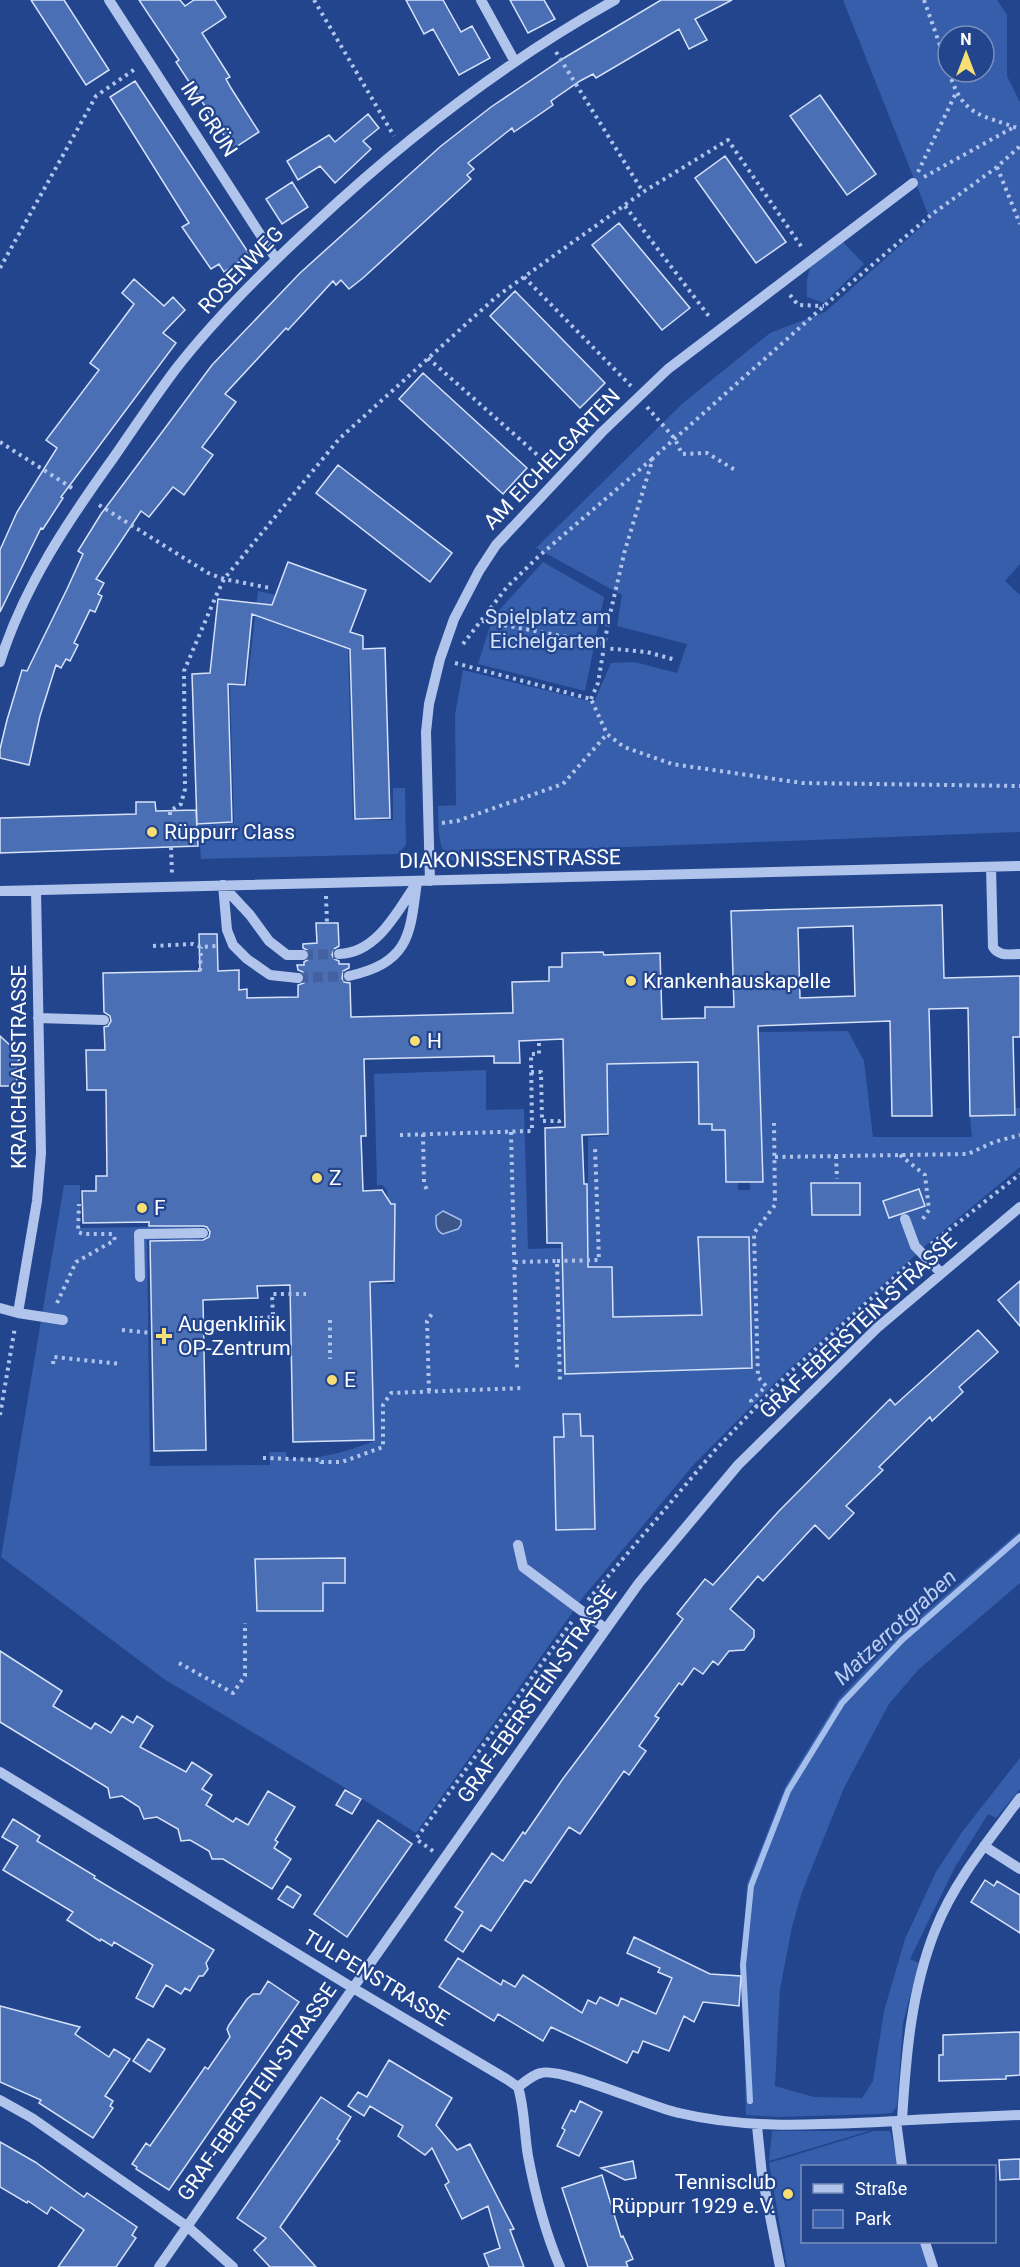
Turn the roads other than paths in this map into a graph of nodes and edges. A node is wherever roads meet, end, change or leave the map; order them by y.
1 (109, 0) edge
2 (481, 0) edge
3 (615, 0) edge
4 (515, 62) junction
5 (913, 183) road end
6 (276, 259) junction
7 (0, 662) edge
8 (1020, 866) edge
9 (991, 867) junction
10 (417, 881) junction
11 (430, 881) junction
12 (223, 885) junction
13 (36, 890) junction
14 (0, 891) edge
15 (339, 954) tunnel mouth
16 (1020, 954) edge
17 (303, 955) tunnel mouth
18 (349, 976) tunnel mouth
19 (298, 978) tunnel mouth
20 (38, 1018) junction
21 (104, 1020) dead end
22 (1020, 1207) edge
23 (905, 1219) dead end
24 (203, 1233) dead end
25 (941, 1273) junction
26 (140, 1277) dead end
27 (0, 1308) edge
28 (18, 1313) junction
29 (63, 1320) dead end
30 (518, 1545) dead end
31 (606, 1629) junction
32 (0, 1772) edge
33 (1020, 1798) edge
34 (984, 1846) junction
35 (1020, 1869) edge
36 (353, 1988) junction
37 (518, 2087) junction
38 (0, 2100) edge
39 (1020, 2115) edge
40 (899, 2120) junction
41 (756, 2126) junction
42 (902, 2165) edge
43 (188, 2227) junction
44 (926, 2243) edge
45 (159, 2267) edge
46 (233, 2267) edge
47 (560, 2267) edge
48 (780, 2267) edge
49 (933, 2267) edge

1 - 6 street, IM GRÜN
2 - 4 street
3 - 4 street, ROSENWEG
4 - 6 street, ROSENWEG
5 - 11 street, AM EICHELGARTEN
6 - 7 street, ROSENWEG
8 - 9 street, DIAKONISSENSTRASSE
9 - 11 street, DIAKONISSENSTRASSE
9 - 16 street
10 - 11 street, DIAKONISSENSTRASSE
10 - 12 street, DIAKONISSENSTRASSE
10 - 15 street
10 - 18 street
12 - 13 street, DIAKONISSENSTRASSE
12 - 17 street
12 - 19 street
13 - 14 street, DIAKONISSENSTRASSE
13 - 20 street, KRAICHGAUSTRASSE
20 - 21 street
20 - 28 street, KRAICHGAUSTRASSE
22 - 25 street, GRAF-EBERSTEIN-STRASSE
23 - 25 street
24 - 26 street
25 - 31 street, GRAF-EBERSTEIN-STRASSE
27 - 28 street
28 - 29 street
30 - 31 street
31 - 36 street, GRAF-EBERSTEIN-STRASSE
32 - 36 street, TULPENSTRASSE
33 - 34 street
34 - 35 street
34 - 40 street
36 - 37 street, TULPENSTRASSE
36 - 43 street, GRAF-EBERSTEIN-STRASSE
37 - 41 street
37 - 47 street
38 - 43 street
39 - 40 street
40 - 41 street
40 - 42 street
41 - 48 street
43 - 45 street, GRAF-EBERSTEIN-STRASSE
43 - 46 street
44 - 49 street

